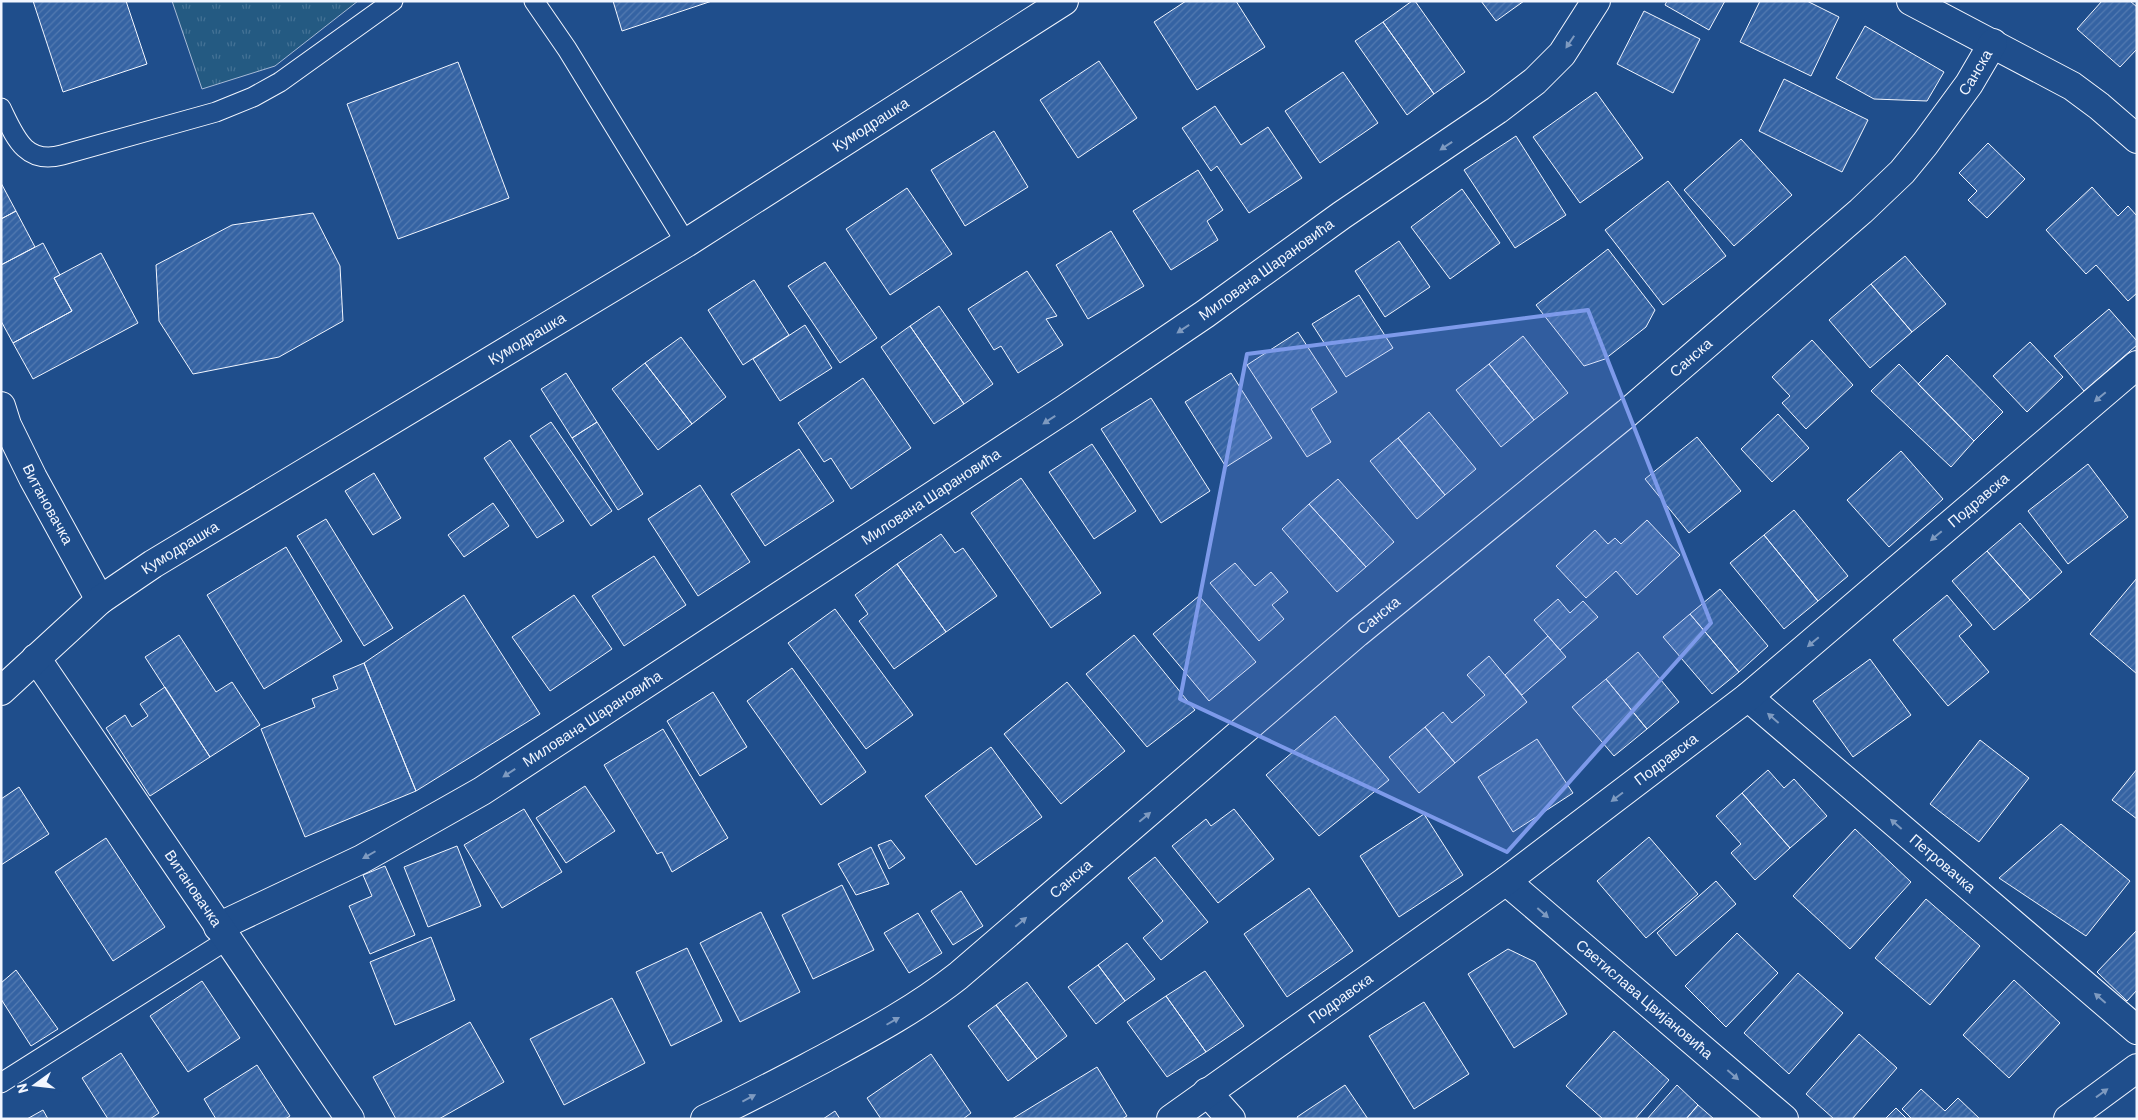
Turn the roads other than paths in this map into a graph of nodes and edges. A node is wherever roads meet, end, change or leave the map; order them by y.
1 (393, 1) edge
2 (534, 1) edge
3 (1064, 1) edge
4 (1596, 1) edge
5 (1924, 4) edge
6 (1993, 43) junction
7 (1, 108) edge
8 (2137, 139) edge
9 (686, 243) junction
10 (2137, 365) edge
11 (3, 420) edge
12 (100, 600) junction
13 (36, 658) junction
14 (1, 691) edge
15 (1748, 697) junction
16 (1506, 881) junction
17 (223, 934) junction
18 (2137, 1030) edge
19 (2137, 1068) edge
20 (1, 1083) edge
21 (1206, 1092) junction
22 (350, 1119) edge
23 (706, 1119) edge
24 (1171, 1119) edge
25 (1231, 1119) edge
26 (1784, 1119) edge
27 (2068, 1119) edge

1 - 7 lane
2 - 9 lane
3 - 9 street, Кумодрашка
4 -> 17 street, Милована Шарановића
5 - 6 street
6 - 8 street
23 -> 6 street, Санска
9 - 12 street, Кумодрашка
10 -> 15 street, Подравска
11 - 12 street, Витановачка
12 - 13 street, Кумодрашка
13 - 14 street, Кумодрашка
13 - 17 street, Витановачка
15 -> 16 street, Подравска
18 -> 15 street, Петровачка
16 - 21 street, Подравска
16 -> 26 street, Светислава Цвијановића
17 - 20 lane
17 - 22 street, Витановачка
27 -> 19 street
21 - 24 street, Подравска
21 - 25 street

